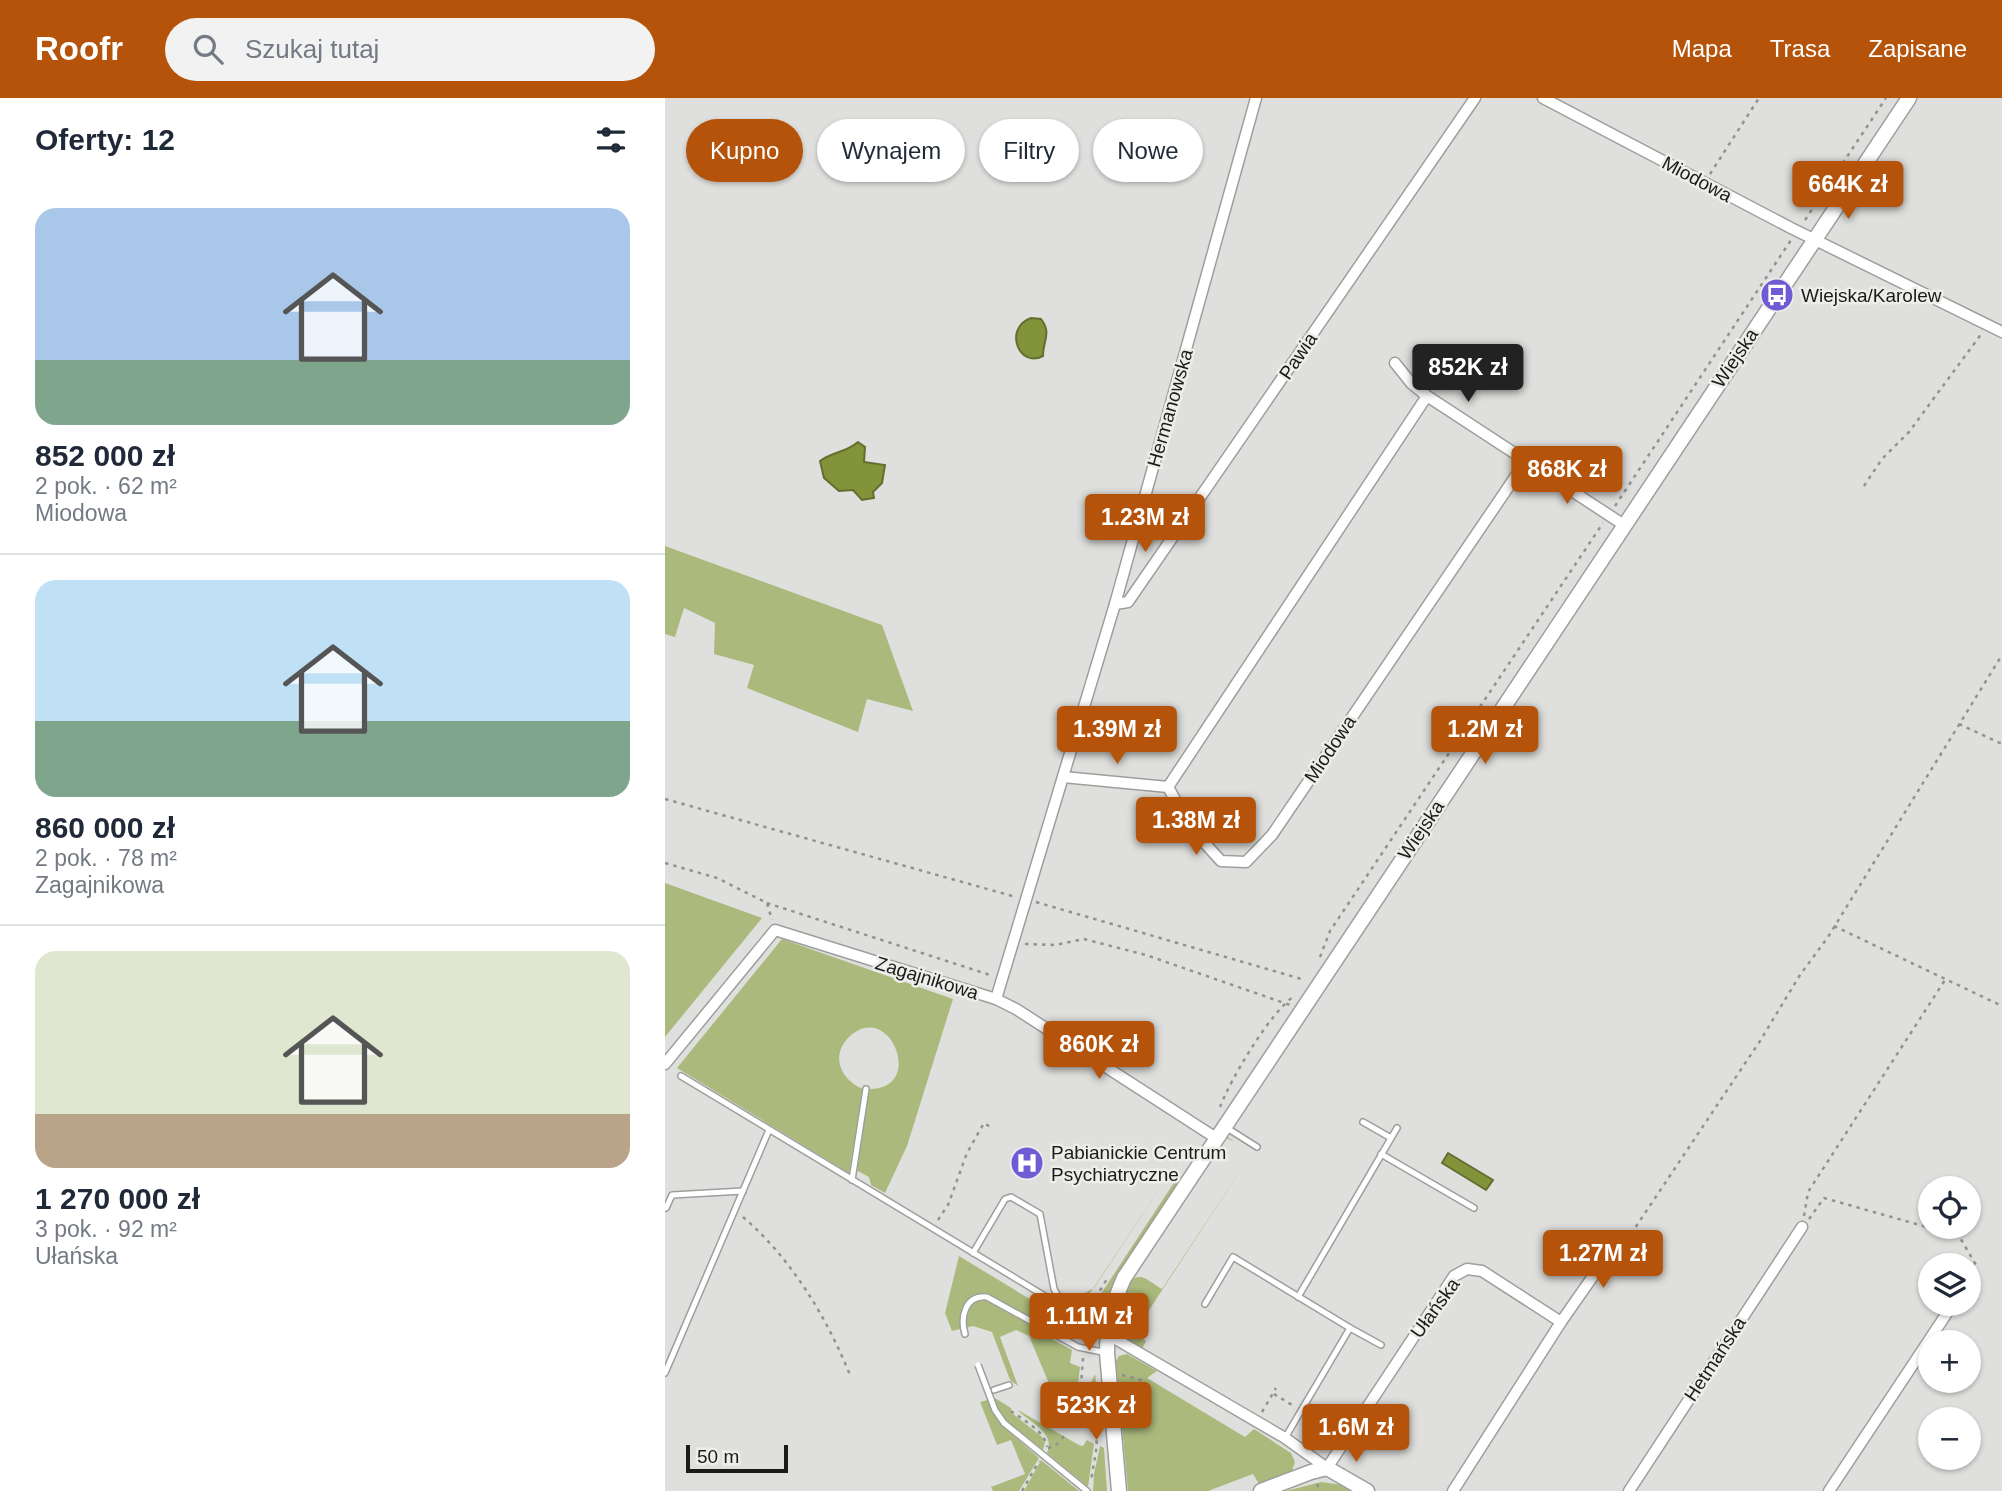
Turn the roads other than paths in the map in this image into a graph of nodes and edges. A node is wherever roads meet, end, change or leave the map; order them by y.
1 (1257, 98) edge
2 (1475, 98) edge
3 (1542, 98) edge
4 (1909, 98) edge
5 (1814, 240) junction
6 (2002, 332) edge
7 (1395, 363) dead end
8 (1427, 396) junction
9 (1526, 461) junction
10 (1624, 524) junction
11 (1115, 604) junction
12 (1063, 777) junction
13 (1168, 787) junction
14 (996, 999) junction
15 (665, 1064) edge
16 (681, 1076) dead end
17 (866, 1089) dead end
18 (1363, 1122) dead end
19 (1397, 1128) dead end
20 (769, 1130) junction
21 (1221, 1132) junction
22 (1391, 1138) junction
23 (1257, 1147) dead end
24 (1381, 1154) junction
25 (852, 1180) junction
26 (743, 1191) junction
27 (666, 1208) edge
28 (1473, 1208) dead end
29 (1802, 1227) road end
30 (1624, 1238) road end
31 (973, 1253) junction
32 (1298, 1297) junction
33 (1205, 1304) dead end
34 (1066, 1308) junction
35 (1945, 1316) edge
36 (1562, 1322) junction
37 (1350, 1328) junction
38 (965, 1334) dead end
39 (1107, 1334) junction
40 (1381, 1345) dead end
41 (1107, 1353) junction
42 (978, 1365) dead end
43 (665, 1373) edge
44 (1009, 1385) dead end
45 (994, 1390) dead end
46 (1303, 1407) junction
47 (1337, 1425) dead end
48 (1285, 1438) junction
49 (1327, 1468) junction
50 (1089, 1489) edge
51 (1119, 1491) edge
52 (1261, 1491) edge
53 (1367, 1491) edge
54 (1453, 1491) edge
55 (1629, 1491) edge
56 (1829, 1491) edge

1 - 11 street, Hermanowska
2 - 11 street, Pawia
3 - 5 street, Miodowa
4 - 5 street, Wiejska
5 - 6 street, Miodowa
5 - 10 street, Wiejska
7 - 8 street
8 - 9 street
8 - 13 street
9 - 10 street
9 - 13 street, Miodowa
10 - 21 street, Wiejska
11 - 12 street, Hermanowska
12 - 13 street
12 - 14 street, Hermanowska
14 - 15 street, Zagajnikowa
14 - 21 street, Zagajnikowa
16 - 20 lane
17 - 25 lane
18 - 22 lane
19 - 22 lane
20 - 25 lane
20 - 26 lane
21 - 23 lane
21 - 39 street, Wiejska
22 - 24 lane
24 - 28 lane
24 - 32 lane
25 - 31 lane
26 - 27 lane
26 - 43 lane
29 - 55 street, Hetmańska
30 - 36 street
31 - 34 lane
31 - 34 lane
32 - 33 lane
32 - 37 lane
34 - 39 lane
35 - 56 street
36 - 49 street, Ułańska
36 - 54 street
37 - 40 lane
37 - 46 lane
38 - 41 lane
39 - 41 street, Wiejska
39 - 48 street
41 - 51 street, Wiejska
42 - 50 lane, bridge
44 - 45 lane
46 - 47 lane
46 - 48 lane
48 - 49 street
49 - 52 street
49 - 53 street

